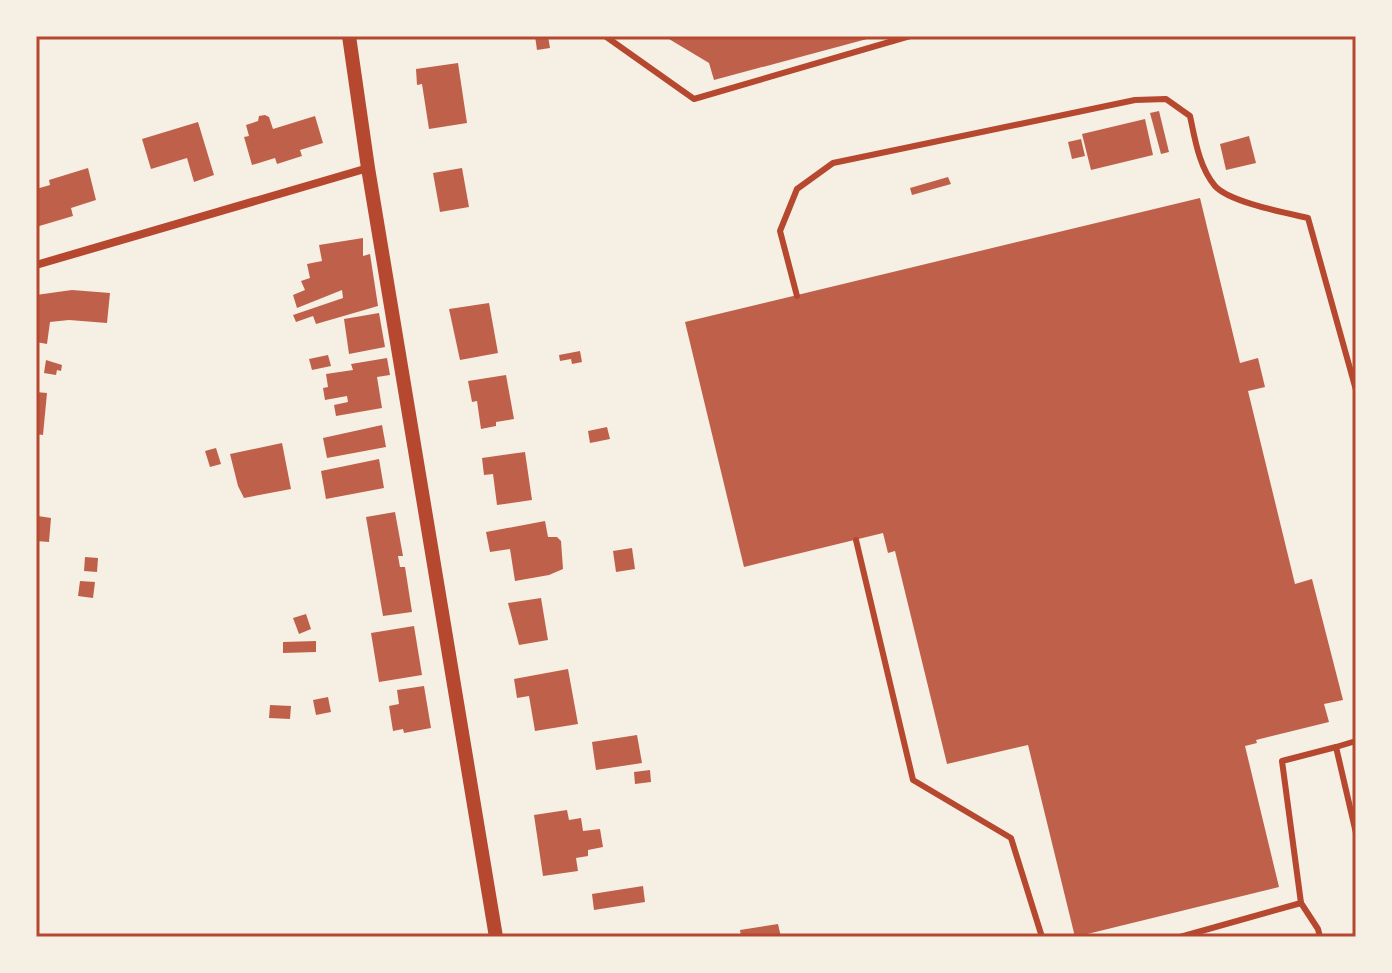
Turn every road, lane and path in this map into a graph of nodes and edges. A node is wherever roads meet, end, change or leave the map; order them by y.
1 (349, 36) edge
2 (605, 36) edge
3 (910, 36) edge
4 (368, 168) junction
5 (36, 265) edge
6 (797, 296) dead end
7 (1356, 390) edge
8 (856, 540) dead end
9 (1356, 741) edge
10 (1336, 747) junction
11 (1356, 833) edge
12 (1301, 903) junction
13 (496, 937) edge
14 (1042, 937) edge
15 (1180, 937) edge
16 (1320, 937) edge

1 - 4 street
2 - 3 lane
4 - 5 street
4 - 13 street
6 - 7 lane
8 - 14 lane
9 - 10 lane
10 - 11 lane
10 - 12 lane
12 - 15 lane
12 - 16 lane

